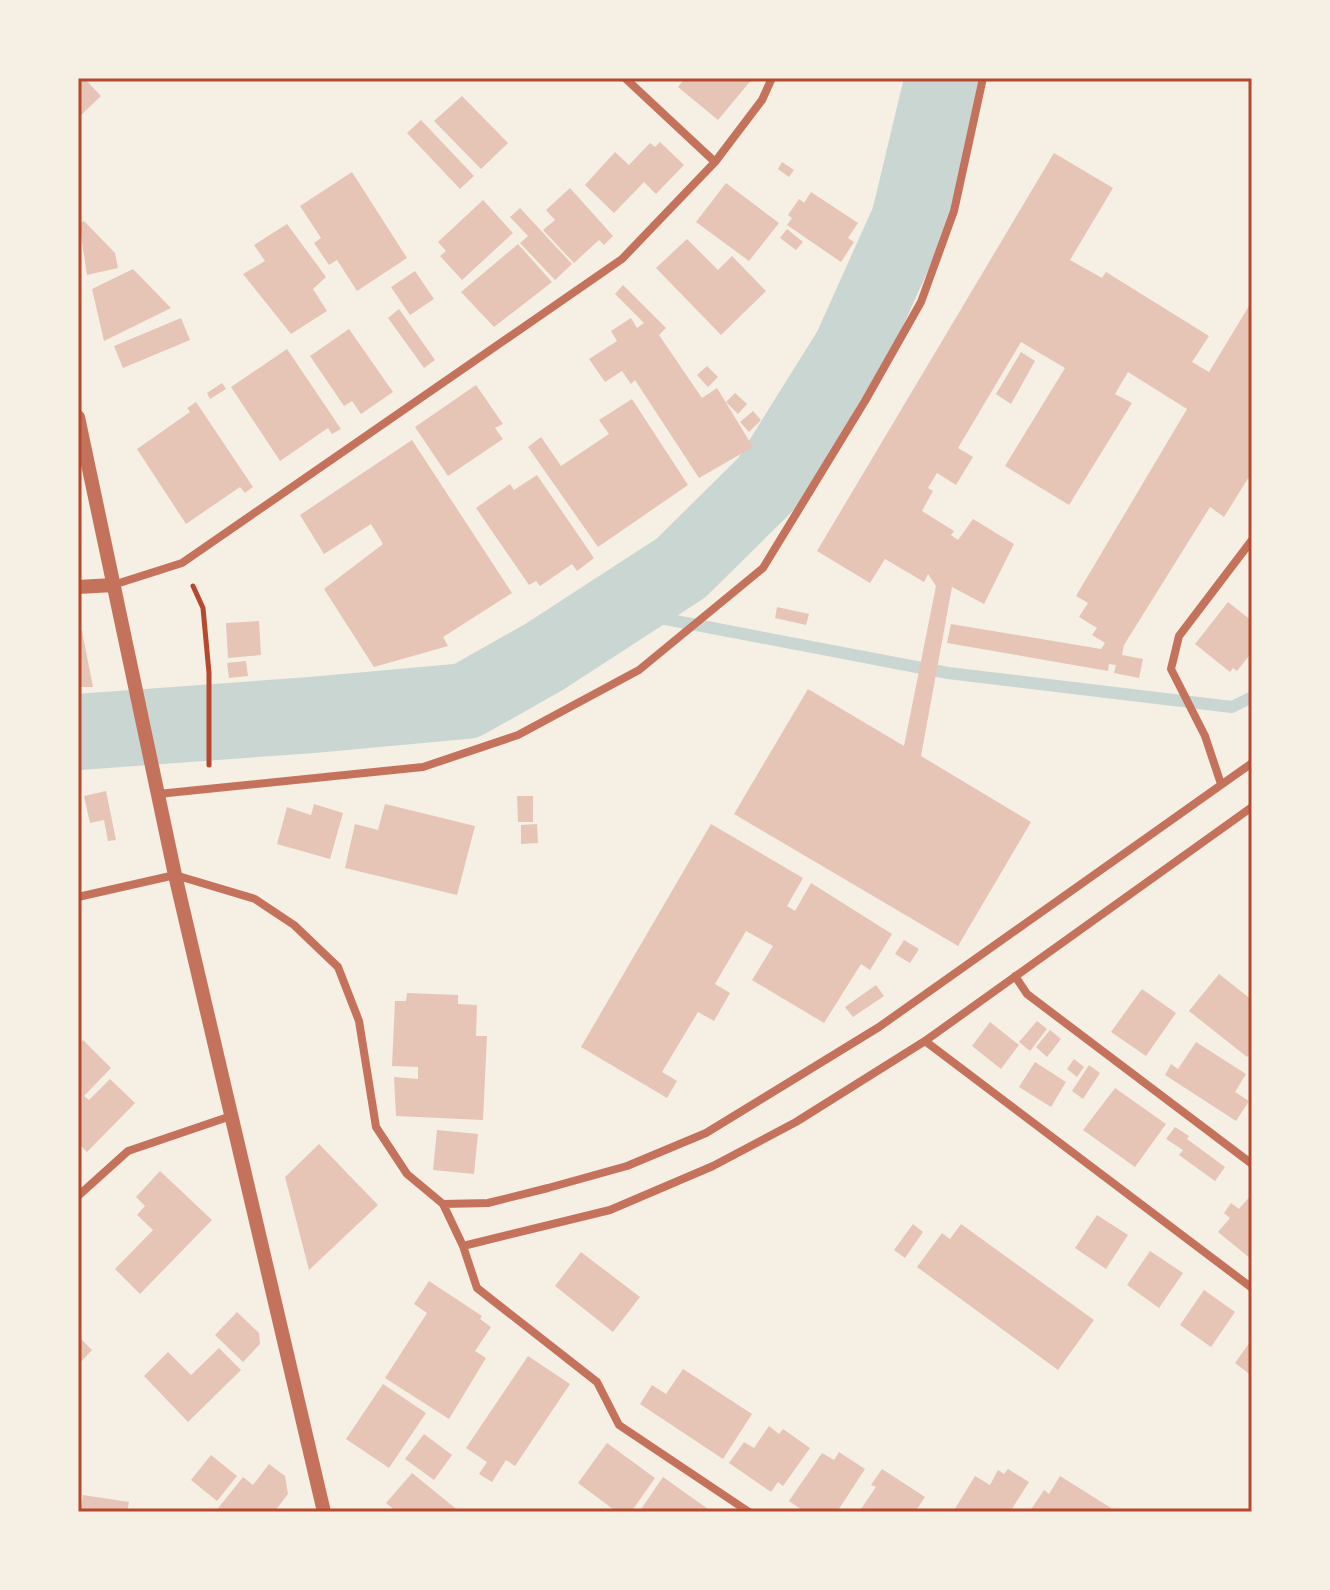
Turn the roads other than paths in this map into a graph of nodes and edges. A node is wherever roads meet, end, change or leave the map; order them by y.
1 (625, 78) edge
2 (772, 78) edge
3 (983, 78) edge
4 (715, 162) junction
5 (78, 417) edge
6 (1252, 540) edge
7 (113, 585) junction
8 (78, 587) edge
9 (1252, 763) edge
10 (1221, 784) junction
11 (157, 794) junction
12 (1252, 807) edge
13 (175, 875) junction
14 (78, 897) edge
15 (1015, 976) junction
16 (925, 1041) junction
17 (231, 1116) junction
18 (1252, 1164) edge
19 (78, 1196) edge
20 (443, 1204) junction
21 (463, 1246) junction
22 (1252, 1288) edge
23 (324, 1512) edge
24 (749, 1512) edge

1 - 4 street
2 - 4 street
3 - 11 street
4 - 7 street
5 - 7 street
6 - 10 street
7 - 8 street
7 - 11 street
9 - 10 street
10 - 20 street
11 - 13 street
12 - 15 street
13 - 14 street
13 - 17 street
13 - 20 street
15 - 16 street
15 - 18 street
16 - 21 street
16 - 22 street
17 - 19 street
17 - 23 street
20 - 21 street
21 - 24 street

